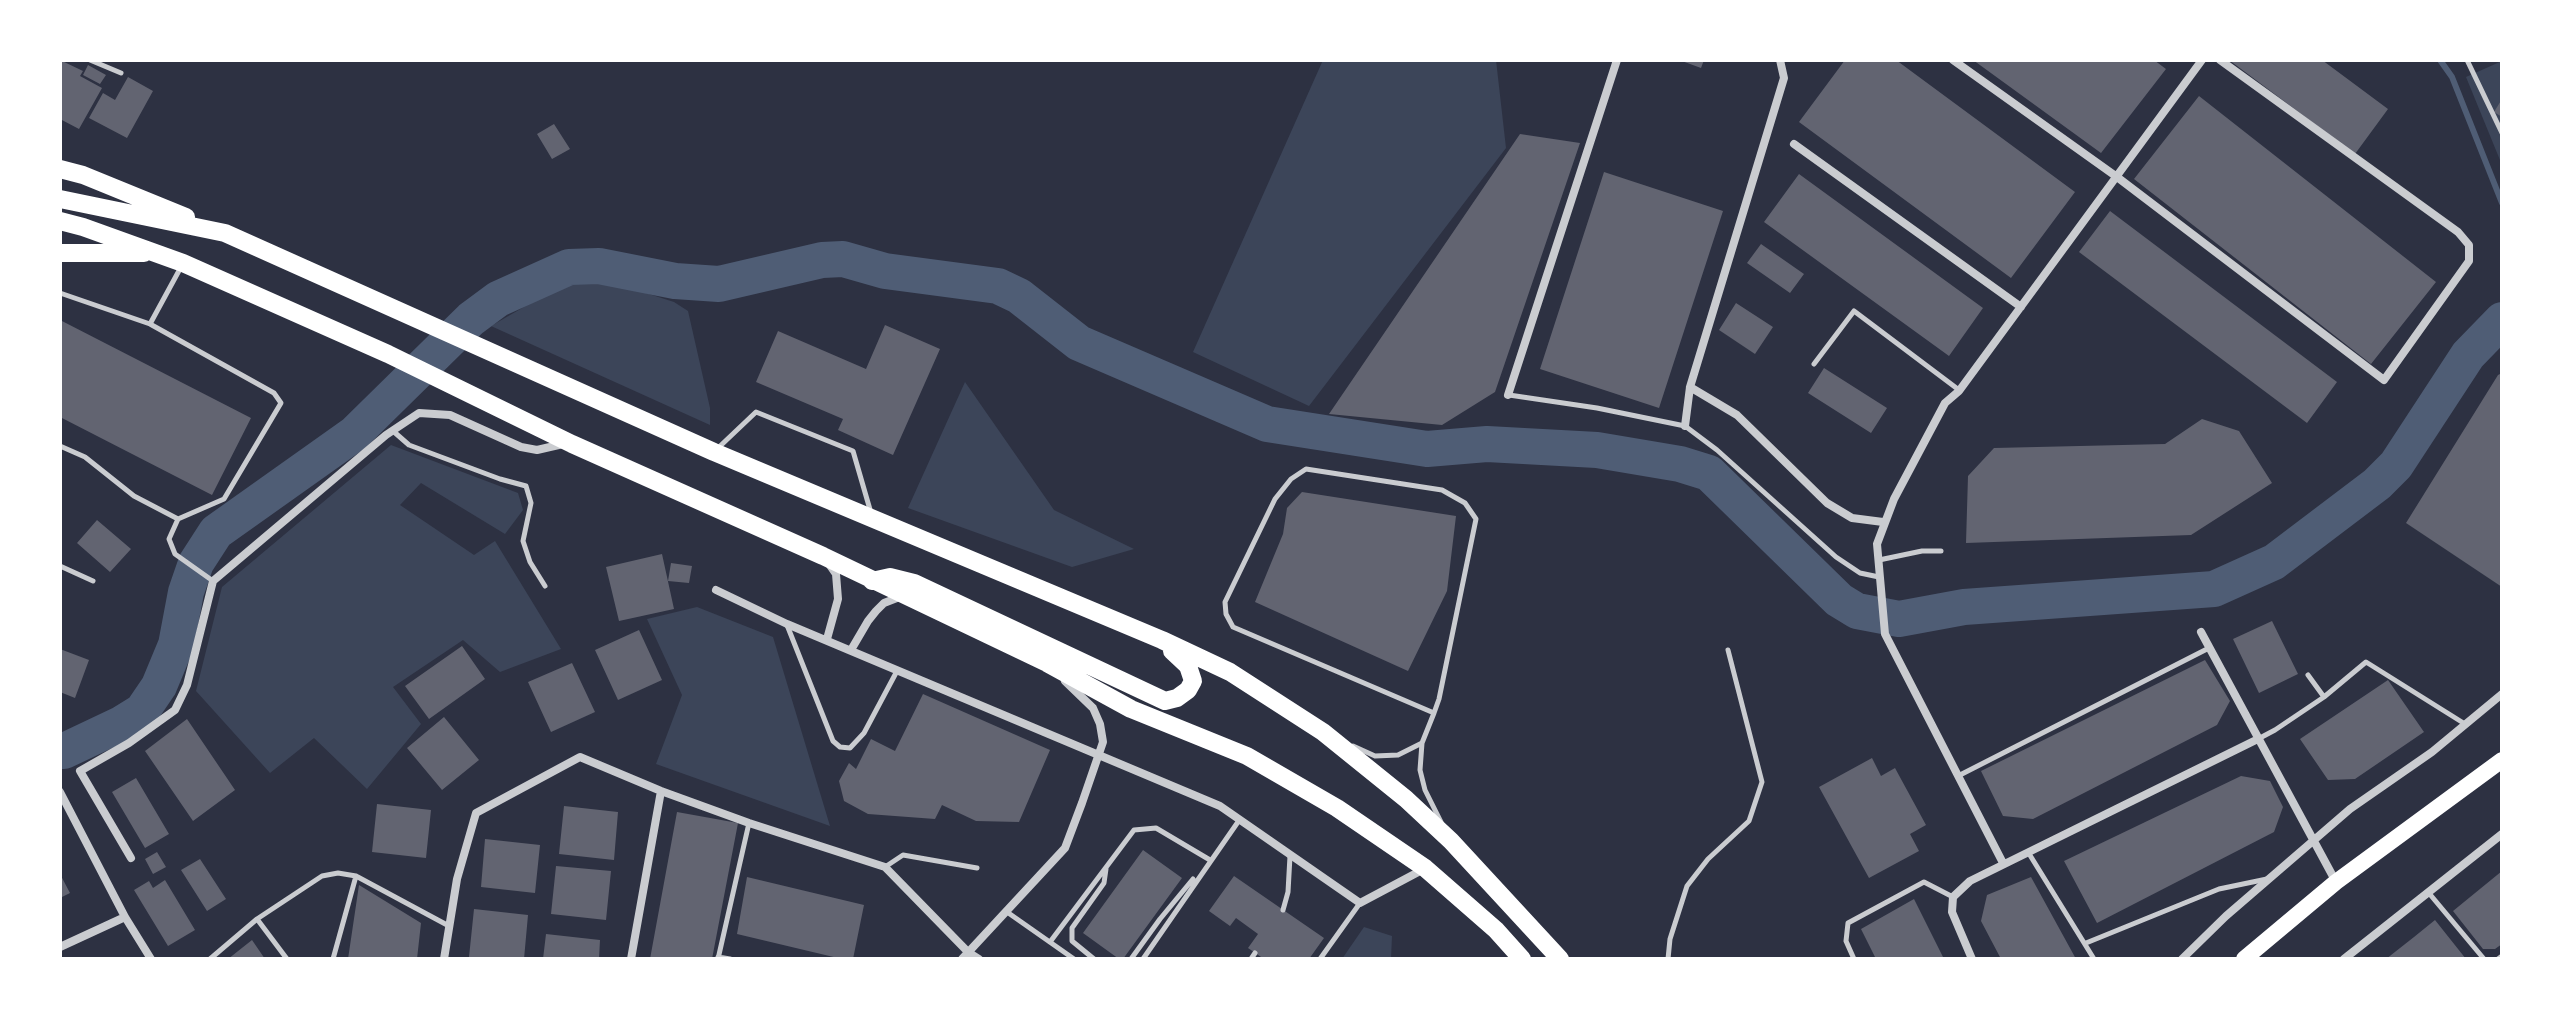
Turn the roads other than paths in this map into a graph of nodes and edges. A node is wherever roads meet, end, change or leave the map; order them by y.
1 (90, 60) edge
2 (1617, 60) edge
3 (1780, 60) edge
4 (1953, 60) edge
5 (2202, 60) edge
6 (2220, 60) edge
7 (2467, 60) edge
8 (121, 73) dead end
9 (2502, 133) edge
10 (1794, 144) dead end
11 (60, 169) edge
12 (2117, 177) junction
13 (60, 199) edge
14 (60, 221) edge
15 (225, 233) junction
16 (60, 253) edge
17 (159, 253) junction
18 (183, 263) junction
19 (60, 293) edge
20 (2021, 307) junction
21 (150, 324) junction
22 (1814, 364) dead end
23 (1690, 387) junction
24 (1959, 391) junction
25 (1508, 395) joint
26 (1685, 426) junction
27 (393, 431) junction
28 (572, 444) junction
29 (60, 446) edge
30 (714, 452) junction
31 (178, 519) junction
32 (873, 520) junction
33 (1883, 522) junction
34 (1941, 551) dead end
35 (823, 556) junction
36 (1878, 560) junction
37 (60, 566) edge
38 (1879, 577) junction
39 (210, 580) junction
40 (93, 581) dead end
41 (872, 581) junction
42 (545, 586) dead end
43 (716, 590) dead end
44 (902, 596) junction
45 (787, 624) junction
46 (2201, 632) dead end
47 (827, 639) junction
48 (1162, 640) junction
49 (2210, 648) junction
50 (851, 650) junction
51 (1728, 650) dead end
52 (1047, 663) junction
53 (897, 671) junction
54 (2308, 675) dead end
55 (2502, 694) edge
56 (2324, 697) junction
57 (1434, 713) junction
58 (2466, 725) junction
59 (1323, 732) junction
60 (2258, 739) junction
61 (1422, 743) junction
62 (1099, 754) junction
63 (2502, 760) edge
64 (1957, 776) junction
65 (661, 791) junction
66 (60, 792) edge
67 (1240, 819) junction
68 (749, 823) junction
69 (2502, 834) edge
70 (1451, 841) junction
71 (2315, 841) junction
72 (2028, 852) junction
73 (1290, 856) junction
74 (131, 858) dead end
75 (1210, 860) junction
76 (2003, 863) junction
77 (1107, 866) junction
78 (885, 867) junction
79 (977, 868) dead end
80 (1425, 868) junction
81 (356, 876) junction
82 (2272, 878) junction
83 (2336, 882) junction
84 (2428, 892) junction
85 (1953, 897) junction
86 (1360, 903) junction
87 (1283, 910) dead end
88 (1007, 912) junction
89 (125, 917) junction
90 (257, 919) junction
91 (449, 926) junction
92 (1050, 942) junction
93 (2086, 943) junction
94 (60, 947) edge
95 (965, 956) edge
96 (718, 958) edge
97 (151, 959) edge
98 (210, 959) edge
99 (287, 959) edge
100 (333, 959) edge
101 (444, 959) edge
102 (631, 959) edge
103 (730, 959) edge
104 (979, 959) edge
105 (1074, 959) edge
106 (1094, 959) edge
107 (1131, 959) edge
108 (1143, 959) edge
109 (1320, 959) edge
110 (1522, 959) edge
111 (1560, 959) edge
112 (1668, 959) edge
113 (1854, 959) edge
114 (1972, 959) edge
115 (2094, 959) edge
116 (2182, 959) edge
117 (2244, 959) edge
118 (2344, 959) edge
119 (2484, 959) edge

1 - 8 lane
2 - 25 street
3 - 23 street
4 - 12 street
5 - 12 street
6 - 12 street
7 - 9 lane
10 - 20 street
11 - 15 main road
12 - 20 street
13 - 15 main road
14 - 17 main road
15 - 30 main road
16 - 17 main road
17 - 18 main road
18 - 21 lane
18 - 28 main road
19 - 21 lane
20 - 24 street
21 - 31 lane
22 - 24 lane
23 - 26 street
23 - 33 street
24 - 33 street
25 - 26 lane
26 - 38 lane
27 - 28 street
27 - 39 street
27 - 42 lane
28 - 35 main road
29 - 31 lane
30 - 32 main road
30 - 32 lane
31 - 39 lane
32 - 48 main road
33 - 36 street
34 - 36 lane
35 - 41 main road
35 - 47 street
36 - 38 street
37 - 40 lane
38 - 64 street
39 - 74 street
41 - 44 main road
41 - 48 main road
43 - 45 street
44 - 50 street
44 - 52 main road
45 - 47 street
45 - 53 lane
46 - 49 street
47 - 50 street
48 - 59 main road
49 - 60 street
49 - 64 lane
50 - 53 street
51 - 112 lane
52 - 62 street
52 - 80 main road
53 - 62 street
54 - 56 lane
55 - 58 street
56 - 58 lane
56 - 60 lane
57 - 57 lane
57 - 61 lane
58 - 71 street
59 - 61 lane
59 - 70 main road
60 - 71 street
60 - 72 street
61 - 70 lane
62 - 67 street
62 - 88 street
63 - 83 main road
64 - 76 street
65 - 68 street
65 - 91 street
65 - 102 street
66 - 89 street
67 - 73 street
67 - 75 lane
68 - 78 street
68 - 96 lane
69 - 84 street
70 - 111 main road
71 - 82 street
71 - 83 street
72 - 76 street
72 - 93 lane
73 - 86 street
73 - 87 lane
75 - 77 lane
75 - 107 lane
75 - 108 lane
76 - 85 street
77 - 92 lane
77 - 106 lane
78 - 79 lane
78 - 95 street
80 - 86 street
80 - 110 main road
81 - 90 lane
81 - 91 lane
81 - 100 lane
82 - 93 lane
82 - 116 street
83 - 117 main road
84 - 118 street
84 - 119 lane
85 - 113 lane
85 - 114 street
86 - 109 lane
88 - 92 lane
88 - 95 street
89 - 94 street
89 - 97 street
90 - 98 lane
90 - 99 lane
91 - 101 street
92 - 105 lane
93 - 115 lane
95 - 104 street
96 - 103 lane

